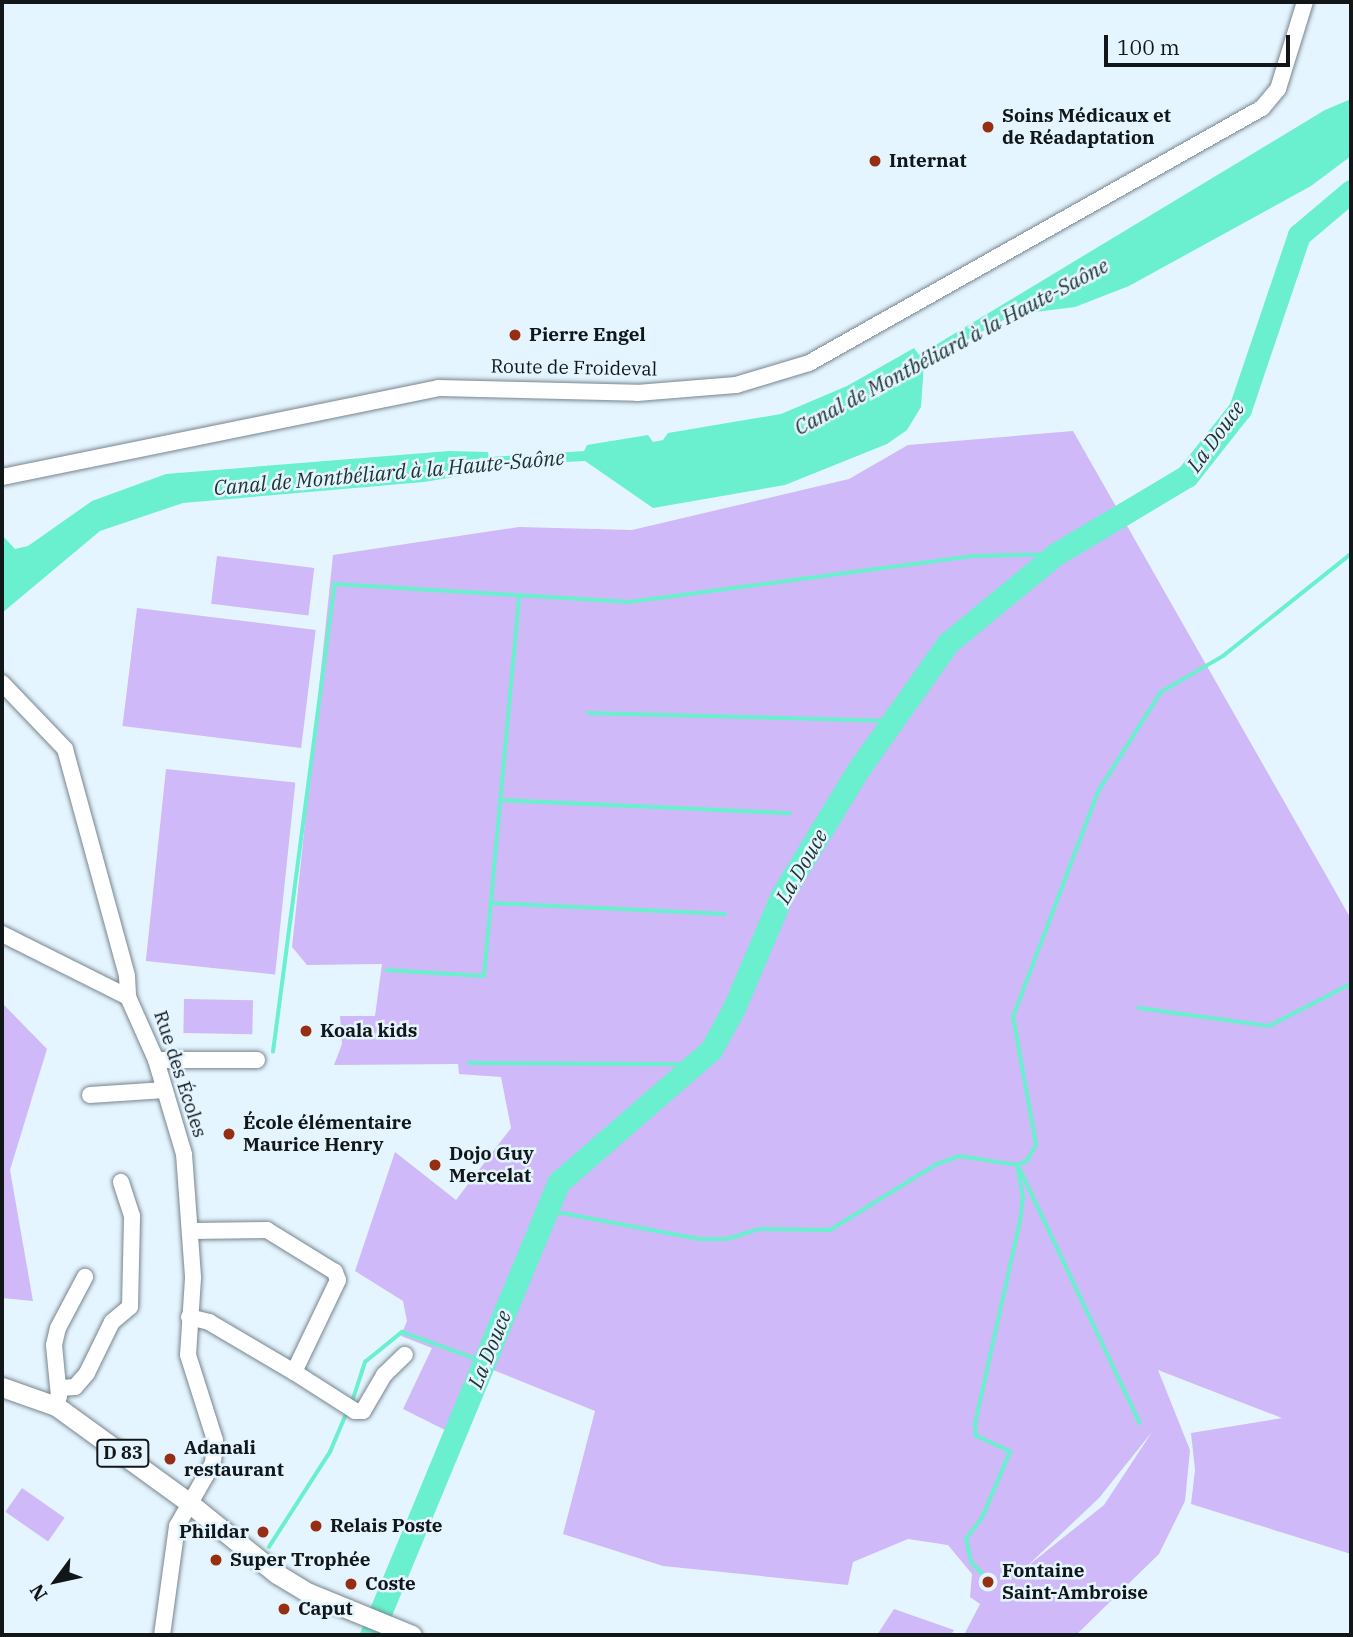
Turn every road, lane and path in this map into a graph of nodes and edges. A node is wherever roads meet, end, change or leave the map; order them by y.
1 (1305, 2) edge
2 (2, 477) edge
3 (2, 683) edge
4 (2, 934) edge
5 (121, 994) junction
6 (156, 1060) junction
7 (257, 1060) dead end
8 (165, 1090) junction
9 (90, 1095) dead end
10 (121, 1182) dead end
11 (191, 1231) junction
12 (85, 1277) dead end
13 (189, 1317) junction
14 (405, 1355) dead end
15 (294, 1372) junction
16 (2, 1387) edge
17 (59, 1397) junction
18 (188, 1502) junction
19 (405, 1633) edge
20 (162, 1635) edge

1 - 2 street, Route de Froideval
3 - 5 street, Rue des Écoles
4 - 5 street
5 - 6 street, Rue des Écoles
6 - 7 street
6 - 8 street, Rue des Écoles
8 - 9 street
8 - 11 street, Rue des Écoles
10 - 17 street
11 - 13 street, Rue des Écoles
11 - 15 street
12 - 17 street
13 - 15 street
13 - 18 street, Rue des Écoles
14 - 15 street
16 - 17 main road, D 83
17 - 18 main road, D 83
18 - 19 main road, D 83
18 - 20 street, Rue des Écoles

